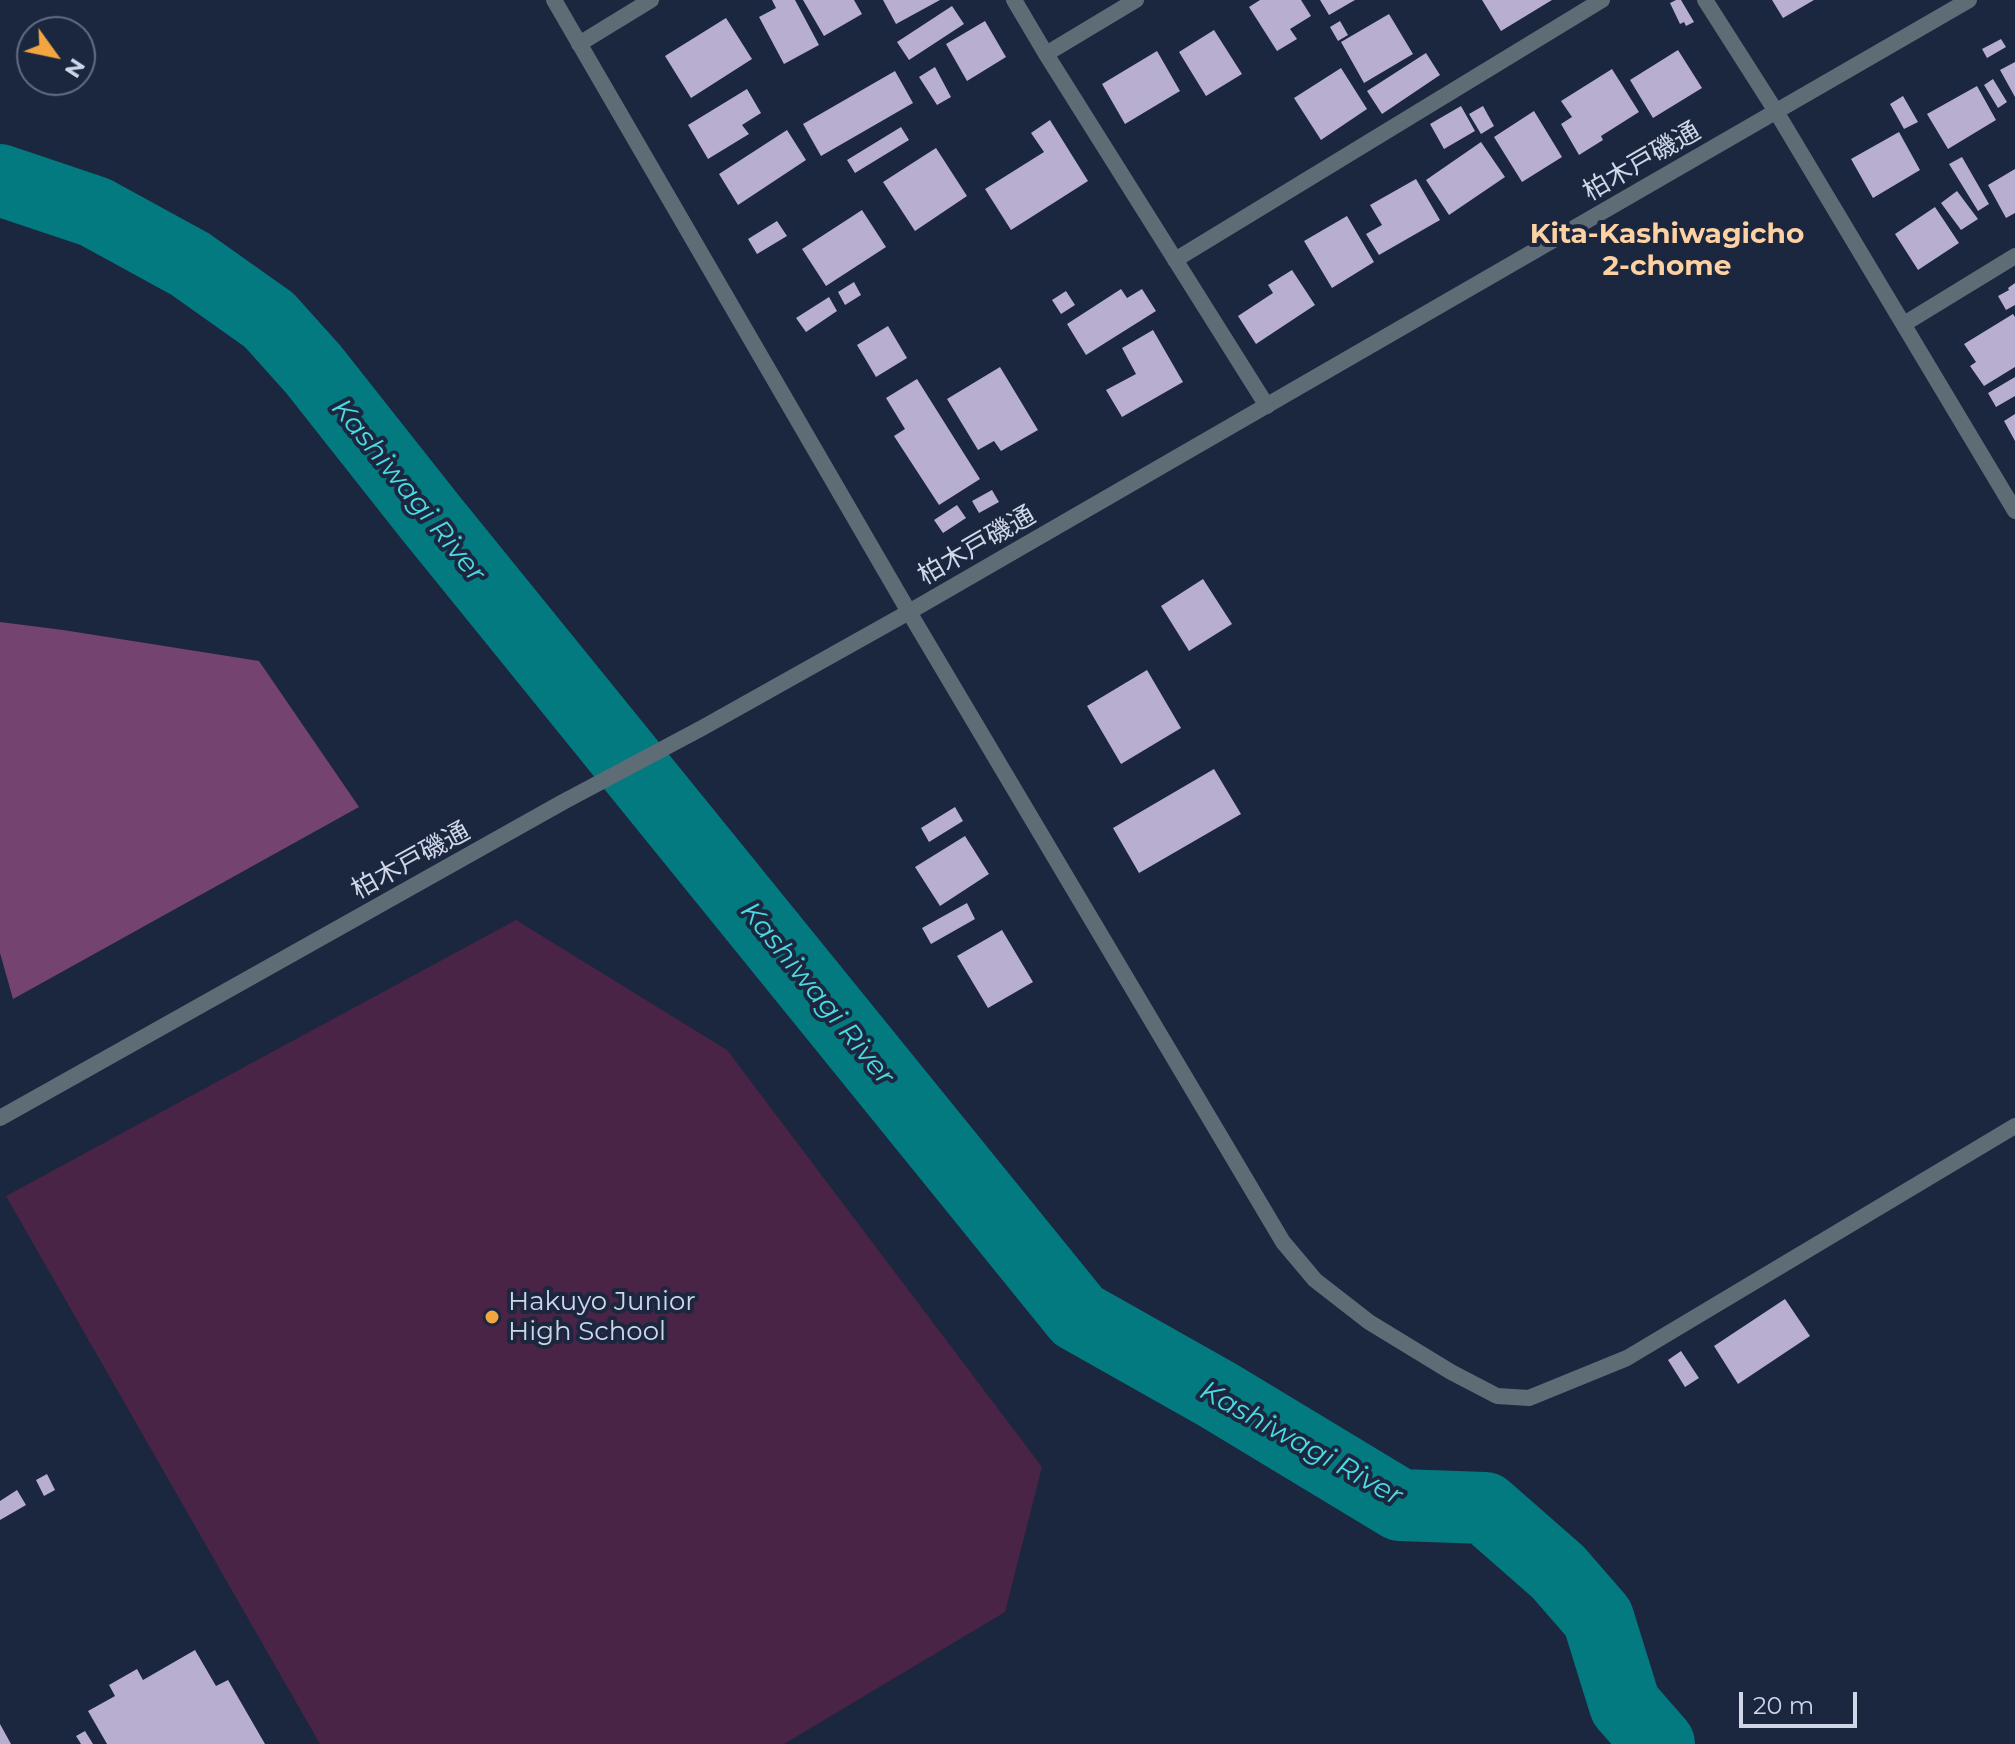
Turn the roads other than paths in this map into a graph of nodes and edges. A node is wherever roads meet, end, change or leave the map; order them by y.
1 (554, 0) edge
2 (651, 0) edge
3 (1014, 0) edge
4 (1136, 0) edge
5 (1602, 0) edge
6 (1705, 0) edge
7 (1969, 0) edge
8 (579, 44) junction
9 (1046, 54) junction
10 (1777, 113) junction
11 (2015, 256) edge
12 (1175, 260) junction
13 (1904, 324) junction
14 (1267, 406) junction
15 (2015, 511) edge
16 (909, 612) junction
17 (0, 1118) edge
18 (2015, 1126) edge

1 - 8 street
2 - 8 street
3 - 9 street
4 - 9 street
5 - 12 street
6 - 10 street
7 - 10 street, 柏木戸磯通
8 - 16 street
9 - 12 street
10 - 13 street
10 - 14 street, 柏木戸磯通
11 - 13 street
12 - 14 street
13 - 15 street
14 - 16 street, 柏木戸磯通
16 - 17 street, 柏木戸磯通
16 - 18 street

